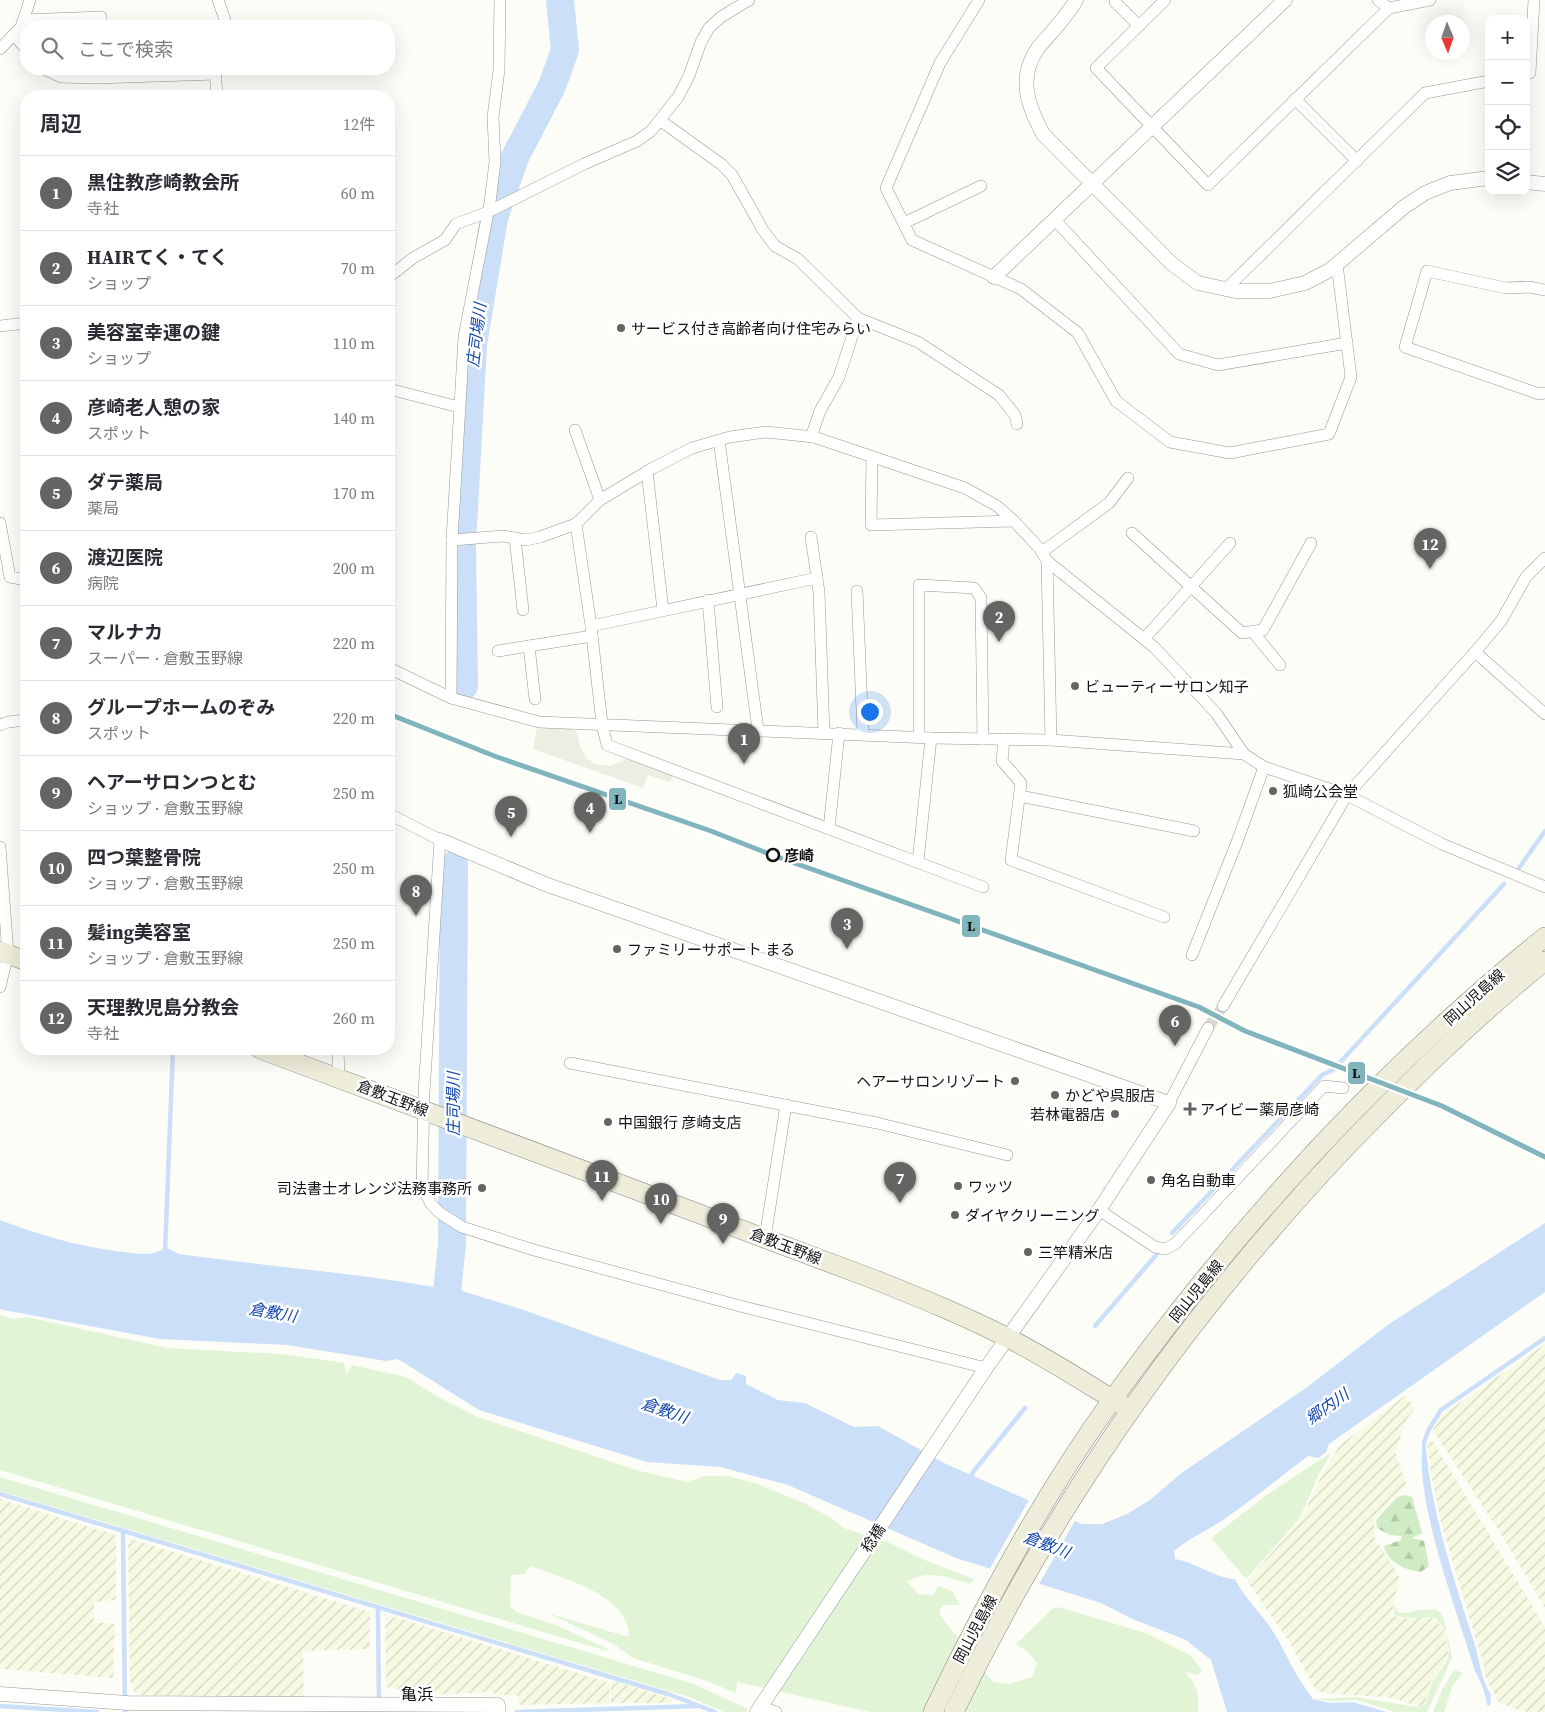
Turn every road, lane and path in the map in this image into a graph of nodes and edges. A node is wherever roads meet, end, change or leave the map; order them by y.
1 (30, 0) edge
2 (218, 0) edge
3 (500, 0) edge
4 (749, 0) edge
5 (979, 0) edge
6 (1076, 0) edge
7 (1166, 0) edge
8 (1285, 0) edge
9 (1378, 0) edge
10 (1430, 0) edge
11 (1534, 0) edge
12 (1115, 2) dead end
13 (1389, 8) junction
14 (101, 17) dead end
15 (24, 20) joint
16 (225, 20) edge
17 (20, 26) edge
18 (1139, 26) junction
19 (14, 35) junction
20 (20, 42) edge
21 (0, 49) edge
22 (1530, 73) edge
23 (57, 75) edge
24 (149, 75) edge
25 (216, 75) edge
26 (1485, 82) edge
27 (217, 90) edge
28 (1295, 99) junction
29 (661, 121) junction
30 (1152, 128) junction
31 (1357, 161) junction
32 (1485, 179) edge
33 (1530, 182) edge
34 (1093, 184) junction
35 (1545, 184) edge
36 (981, 186) dead end
37 (488, 212) junction
38 (1055, 220) junction
39 (904, 223) junction
40 (1337, 264) junction
41 (395, 272) edge
42 (994, 277) junction
43 (1226, 289) junction
44 (1545, 290) edge
45 (858, 318) junction
46 (20, 324) edge
47 (0, 326) edge
48 (1347, 343) junction
49 (395, 391) edge
50 (1545, 393) edge
51 (459, 407) junction
52 (1017, 424) dead end
53 (574, 430) dead end
54 (811, 437) junction
55 (718, 440) junction
56 (872, 457) junction
57 (647, 471) junction
58 (1128, 478) dead end
59 (600, 500) junction
60 (1014, 520) junction
61 (0, 523) edge
62 (576, 524) junction
63 (1132, 533) dead end
64 (811, 537) dead end
65 (515, 538) junction
66 (452, 540) junction
67 (1311, 542) dead end
68 (1230, 543) dead end
69 (1045, 557) junction
70 (1545, 558) edge
71 (20, 578) edge
72 (817, 578) junction
73 (1191, 587) junction
74 (857, 591) dead end
75 (739, 592) junction
76 (708, 600) junction
77 (523, 610) dead end
78 (663, 610) junction
79 (592, 631) junction
80 (1253, 632) junction
81 (1144, 639) junction
82 (529, 646) junction
83 (498, 651) dead end
84 (1475, 652) junction
85 (1280, 665) dead end
86 (395, 671) edge
87 (451, 698) junction
88 (535, 699) dead end
89 (717, 707) dead end
90 (1545, 714) edge
91 (20, 721) edge
92 (602, 724) junction
93 (0, 725) edge
94 (758, 730) junction
95 (824, 732) junction
96 (839, 733) junction
97 (863, 734) junction
98 (919, 737) junction
99 (931, 738) junction
100 (983, 739) junction
101 (1004, 739) junction
102 (1051, 740) junction
103 (1244, 754) junction
104 (1264, 767) junction
105 (1347, 795) junction
106 (1020, 796) junction
107 (395, 817) edge
108 (829, 828) junction
109 (1194, 831) dead end
110 (440, 840) junction
111 (0, 847) edge
112 (918, 862) junction
113 (983, 887) dead end
114 (1545, 887) edge
115 (1164, 916) dead end
116 (1545, 937) edge
117 (4, 953) edge
118 (1192, 955) dead end
119 (20, 959) edge
120 (1545, 962) edge
121 (0, 987) edge
122 (1223, 1006) tunnel mouth
123 (1208, 1028) tunnel mouth
124 (279, 1055) edge
125 (338, 1055) edge
126 (570, 1063) dead end
127 (338, 1078) junction
128 (1343, 1088) dead end
129 (1169, 1103) junction
130 (786, 1105) junction
131 (423, 1110) junction
132 (1008, 1155) dead end
133 (1099, 1210) junction
134 (765, 1238) junction
135 (1006, 1337) junction
136 (983, 1372) junction
137 (1113, 1399) junction
138 (1130, 1409) junction
139 (0, 1694) edge
140 (761, 1707) edge
141 (498, 1712) edge
142 (776, 1712) edge
143 (933, 1712) edge
144 (954, 1712) edge

1 - 15 street
2 - 16 street
3 - 37 street
4 - 29 street
5 - 39 street
6 - 34 street
7 - 18 street
8 - 30 street
9 - 13 street
10 - 13 street
11 - 22 street
12 - 18 street
13 - 28 street
14 - 15 street
17 - 19 street
18 - 30 street
19 - 20 street
19 - 21 street
23 - 24 street
25 - 27 street
26 - 31 street
28 - 30 street
28 - 31 street
29 - 37 street
29 - 45 street
30 - 34 street
31 - 43 street
32 - 40 street
33 - 35 street
34 - 38 street
34 - 43 street
36 - 39 street
37 - 41 street
37 - 51 street
38 - 42 street
38 - 48 street
39 - 42 street
40 - 43 street
40 - 48 street
42 - 48 street
44 - 50 street
45 - 52 street
45 - 54 street
46 - 47 street
49 - 51 street
51 - 66 street
53 - 59 street
54 - 55 street
54 - 56 street
55 - 57 street
55 - 75 street
56 - 60 street
56 - 60 street
57 - 59 street
57 - 78 street
58 - 69 street
59 - 62 street
60 - 69 street
61 - 71 street
62 - 65 street
62 - 79 street
63 - 73 street
64 - 72 street
65 - 66 street
65 - 77 street
66 - 87 street
67 - 80 street
68 - 73 street
69 - 81 street
69 - 102 street
70 - 84 street
72 - 75 street
72 - 95 street
73 - 80 street
73 - 81 street
74 - 97 street
75 - 76 street
75 - 94 street
76 - 78 street
76 - 89 street
78 - 79 street
79 - 82 street
79 - 92 street
80 - 85 street
81 - 103 street
82 - 83 street
82 - 88 street
84 - 90 street
84 - 105 street
86 - 87 street
87 - 92 street
91 - 93 street
92 - 94 street
92 - 108 street
94 - 95 street
95 - 96 street
96 - 97 street
96 - 108 street
97 - 98 street
98 - 99 street
98 - 100 street
99 - 100 street
99 - 112 street
100 - 101 street
101 - 102 street
101 - 106 street
102 - 103 street
103 - 104 street
104 - 105 street
104 - 118 street
105 - 114 street
105 - 122 street
106 - 109 street
106 - 115 street
107 - 110 street
108 - 112 street
110 - 129 street
110 - 131 street
111 - 117 street
112 - 113 street
116 - 137 main road, 岡山児島線
117 - 119 main road
117 - 121 street
120 - 138 main road, 岡山児島線
123 - 129 street
124 - 127 main road, 倉敷玉野線
125 - 127 street
126 - 130 street
127 - 131 main road, 倉敷玉野線
128 - 133 street
129 - 133 street, 稔橋
130 - 132 street
130 - 134 street
131 - 134 main road, 倉敷玉野線
131 - 136 street
133 - 135 street, 稔橋
134 - 135 main road, 倉敷玉野線
135 - 136 street, 稔橋
135 - 137 main road, 倉敷玉野線
136 - 140 street, 稔橋
137 - 138 main road, 倉敷玉野線
137 - 143 main road, 岡山児島線
138 - 144 main road, 岡山児島線
139 - 141 street
140 - 142 street

